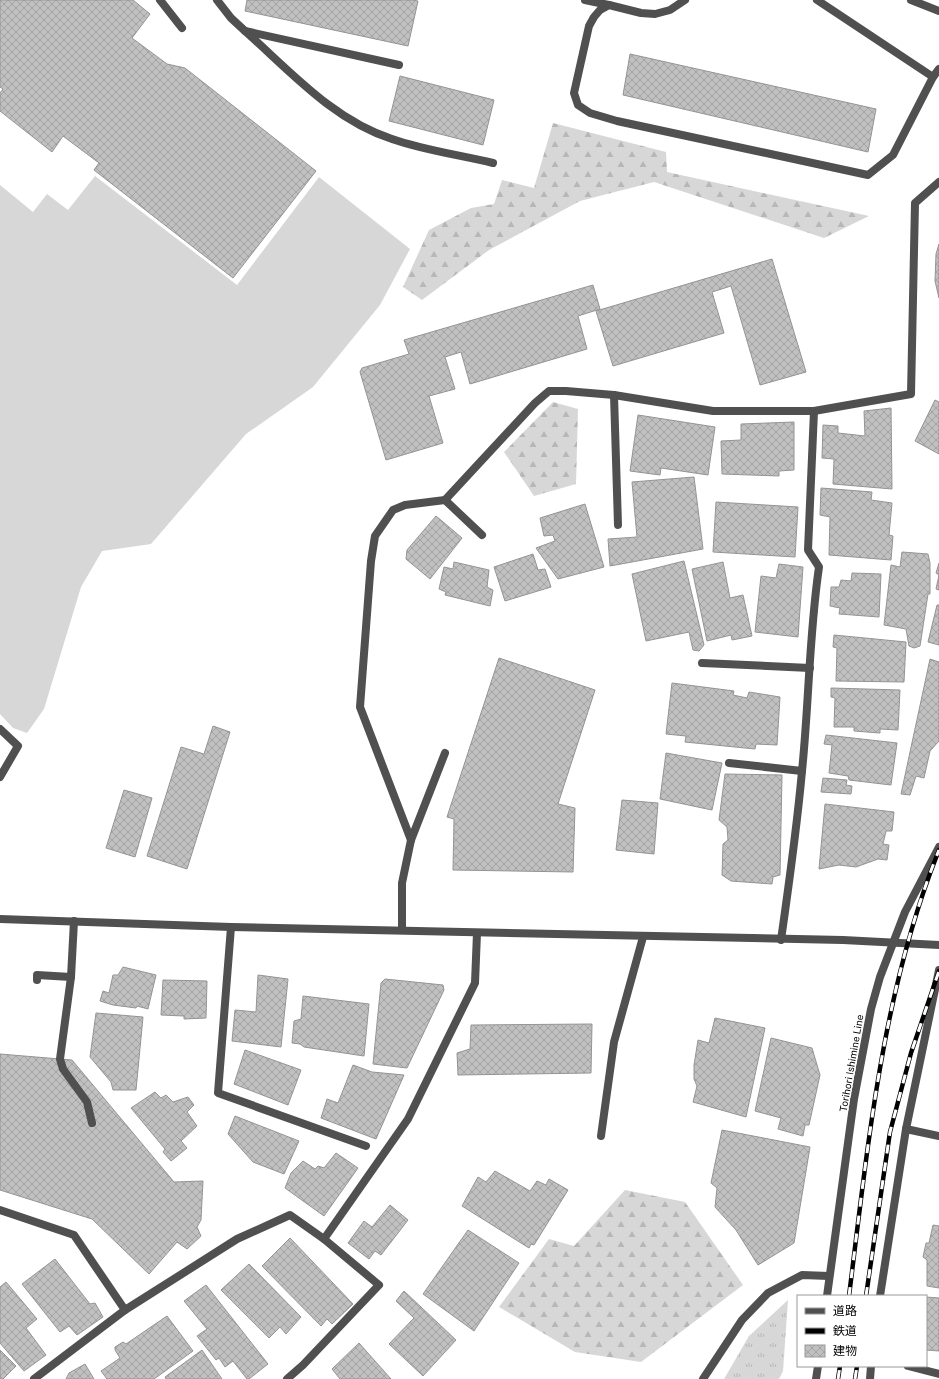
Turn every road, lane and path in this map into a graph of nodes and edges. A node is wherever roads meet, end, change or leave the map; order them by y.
1 (160, 0) edge
2 (218, 0) edge
3 (584, 0) edge
4 (685, 0) edge
5 (817, 0) edge
6 (912, 0) edge
7 (609, 5) junction
8 (939, 11) edge
9 (182, 28) dead end
10 (245, 31) junction
11 (399, 65) dead end
12 (939, 69) edge
13 (933, 78) junction
14 (493, 163) dead end
15 (939, 182) edge
16 (614, 395) junction
17 (814, 411) junction
18 (445, 500) junction
19 (618, 525) dead end
20 (482, 536) dead end
21 (702, 663) dead end
22 (810, 668) junction
23 (0, 729) edge
24 (445, 753) dead end
25 (729, 763) dead end
26 (802, 771) junction
27 (0, 777) edge
28 (412, 840) junction
29 (939, 847) edge
30 (0, 918) edge
31 (74, 921) junction
32 (231, 927) junction
33 (402, 930) junction
34 (476, 933) junction
35 (643, 937) junction
36 (781, 940) junction
37 (893, 942) junction
38 (939, 945) edge
39 (939, 970) edge
40 (71, 977) junction
41 (37, 980) dead end
42 (92, 1123) dead end
43 (906, 1129) junction
44 (601, 1136) dead end
45 (939, 1136) edge
46 (366, 1146) dead end
47 (0, 1210) edge
48 (324, 1239) junction
49 (829, 1276) junction
50 (827, 1295) edge
51 (880, 1295) edge
52 (125, 1310) junction
53 (818, 1367) edge
54 (871, 1367) edge
55 (912, 1367) edge
56 (939, 1374) edge
57 (34, 1379) edge
58 (287, 1379) edge
59 (703, 1379) edge
60 (816, 1379) edge
61 (870, 1379) edge

1 - 9 street
2 - 10 street
3 - 7 street
4 - 7 street
5 - 13 street
6 - 8 street
7 - 13 street
10 - 11 street
10 - 14 street
12 - 13 street
15 - 17 street
16 - 17 street
16 - 18 street
16 - 19 street
17 - 22 street
18 - 20 street
18 - 28 street
21 - 22 street
22 - 26 street
23 - 27 street
24 - 28 street
25 - 26 street
26 - 36 street
28 - 33 street
29 - 37 street, Torihori Ishimine Line
30 - 31 street
31 - 32 street
31 - 40 street
32 - 33 street
32 - 46 street
33 - 34 street
34 - 35 street
34 - 48 street
35 - 36 street
35 - 44 street
36 - 37 street
37 - 38 street
37 - 49 street, Torihori Ishimine Line
39 - 43 street
40 - 41 street
40 - 42 street
43 - 45 street
43 - 51 street
47 - 52 street
48 - 52 street
48 - 58 street
49 - 50 street, Torihori Ishimine Line
49 - 59 street
52 - 57 street
53 - 60 street
54 - 61 street
55 - 56 street

